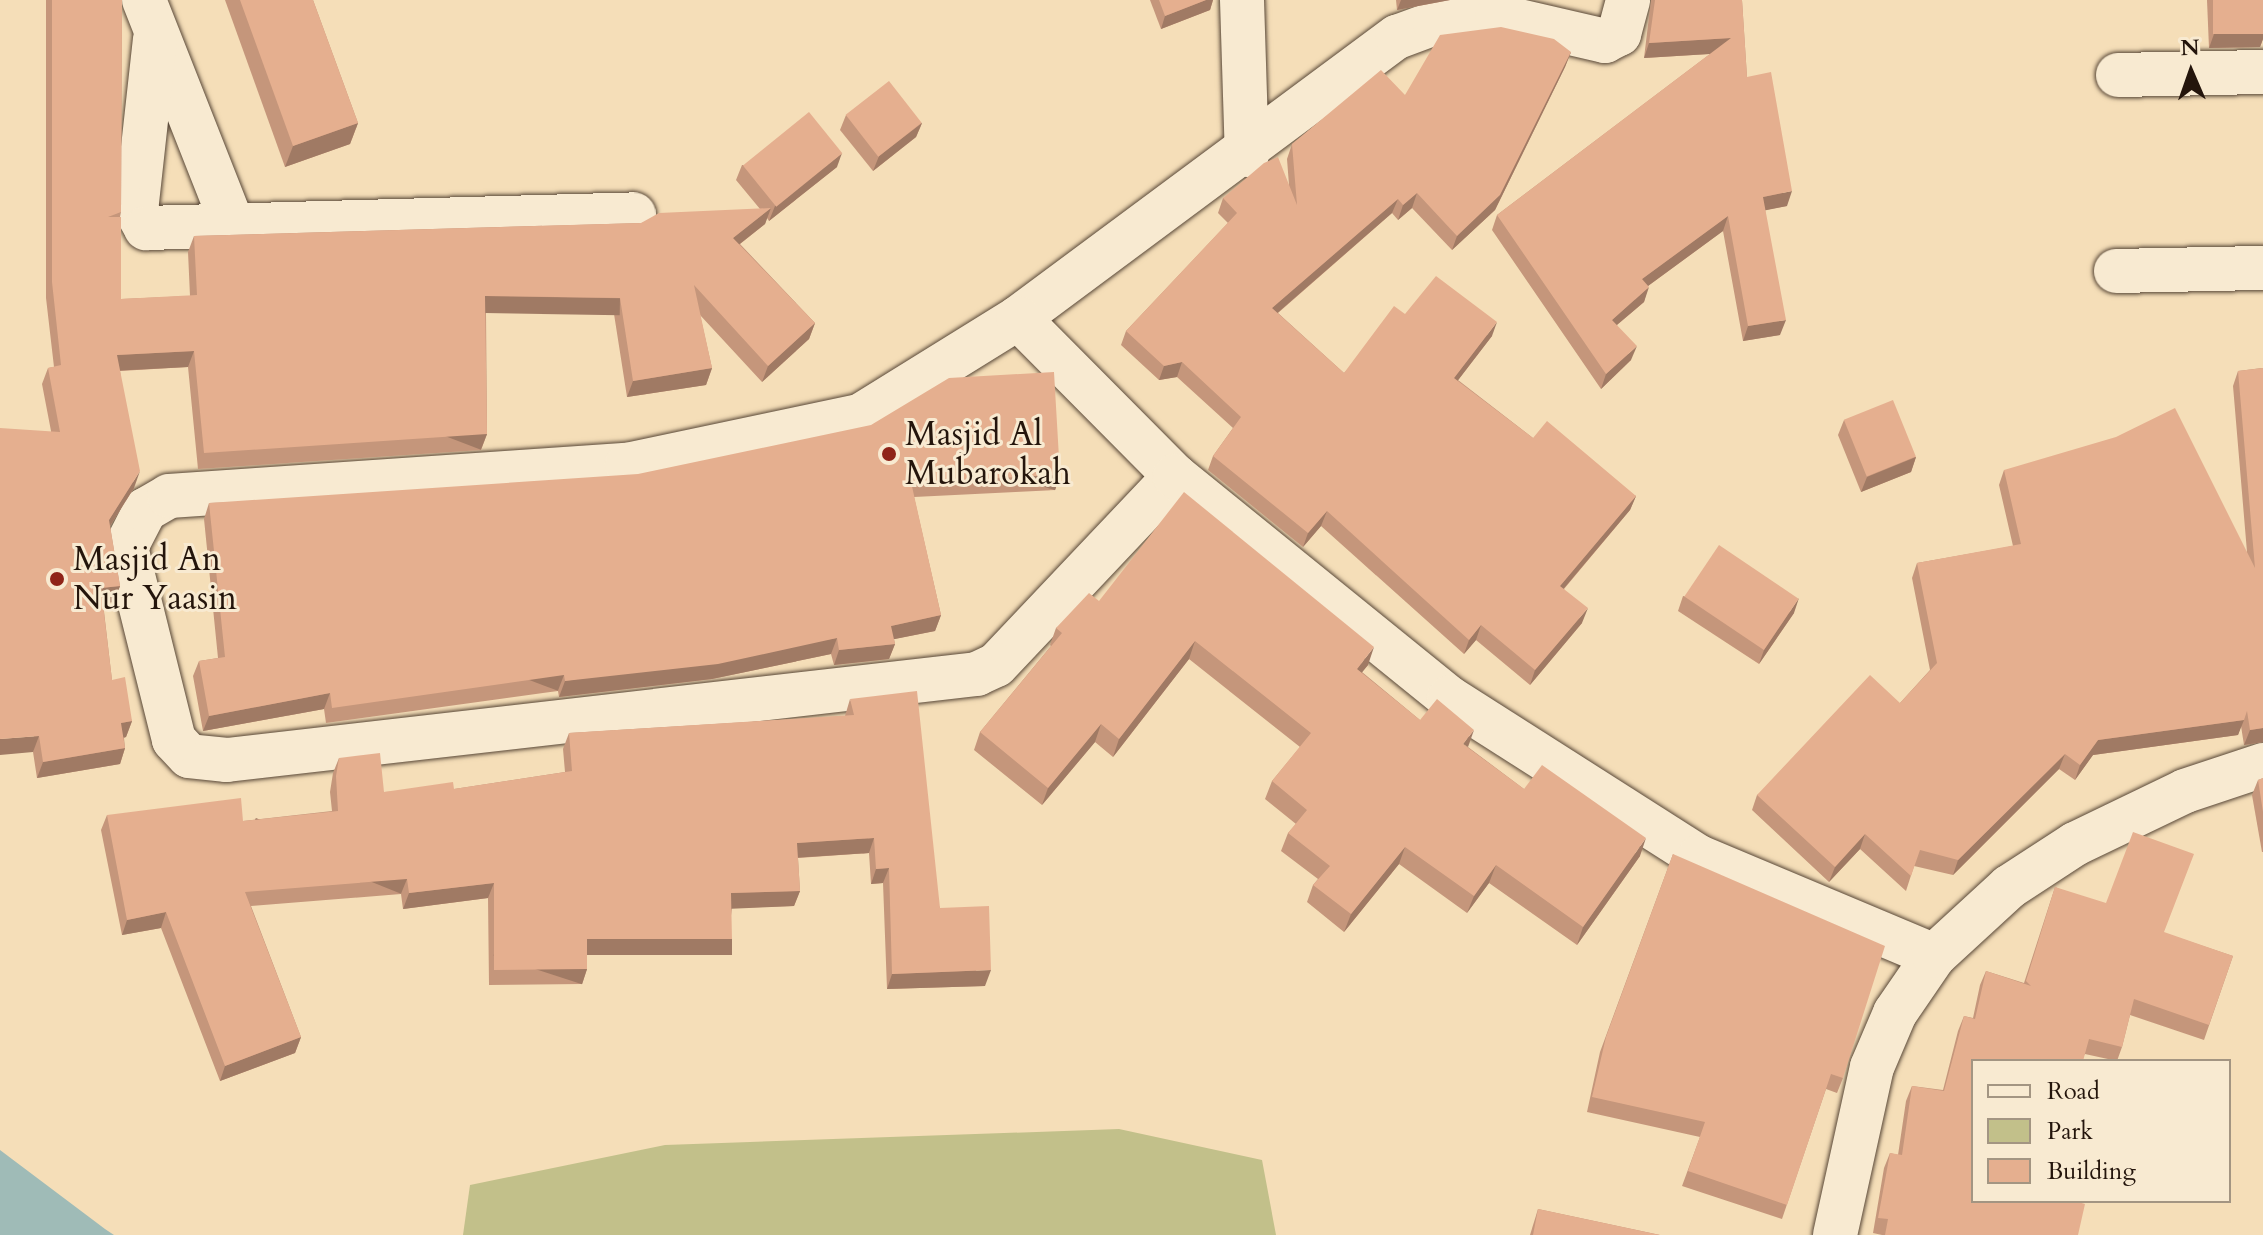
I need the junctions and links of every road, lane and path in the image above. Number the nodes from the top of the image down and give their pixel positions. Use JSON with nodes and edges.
{"nodes":[{"id":1,"x":1242,"y":0,"type":"edge"},
{"id":2,"x":1628,"y":0,"type":"edge"},
{"id":3,"x":149,"y":19,"type":"edge"},
{"id":4,"x":2263,"y":72,"type":"edge"},
{"id":5,"x":2118,"y":75,"type":"dead end"},
{"id":6,"x":1247,"y":155,"type":"junction"},
{"id":7,"x":634,"y":214,"type":"dead end"},
{"id":8,"x":231,"y":221,"type":"junction"},
{"id":9,"x":2263,"y":268,"type":"edge"},
{"id":10,"x":2116,"y":271,"type":"dead end"},
{"id":11,"x":1018,"y":318,"type":"junction"},
{"id":12,"x":1175,"y":476,"type":"junction"},
{"id":13,"x":2263,"y":765,"type":"edge"},
{"id":14,"x":1934,"y":956,"type":"junction"},
{"id":15,"x":1835,"y":1235,"type":"edge"}],
"edges":[{"from":1,"to":6,"type":"street"},
{"from":2,"to":6,"type":"street"},
{"from":3,"to":8,"type":"street"},
{"from":3,"to":8,"type":"street"},
{"from":4,"to":5,"type":"street"},
{"from":6,"to":11,"type":"street"},
{"from":7,"to":8,"type":"street"},
{"from":9,"to":10,"type":"street"},
{"from":11,"to":12,"type":"street"},
{"from":11,"to":12,"type":"street"},
{"from":12,"to":14,"type":"street"},
{"from":13,"to":14,"type":"street"},
{"from":14,"to":15,"type":"street"}]}
